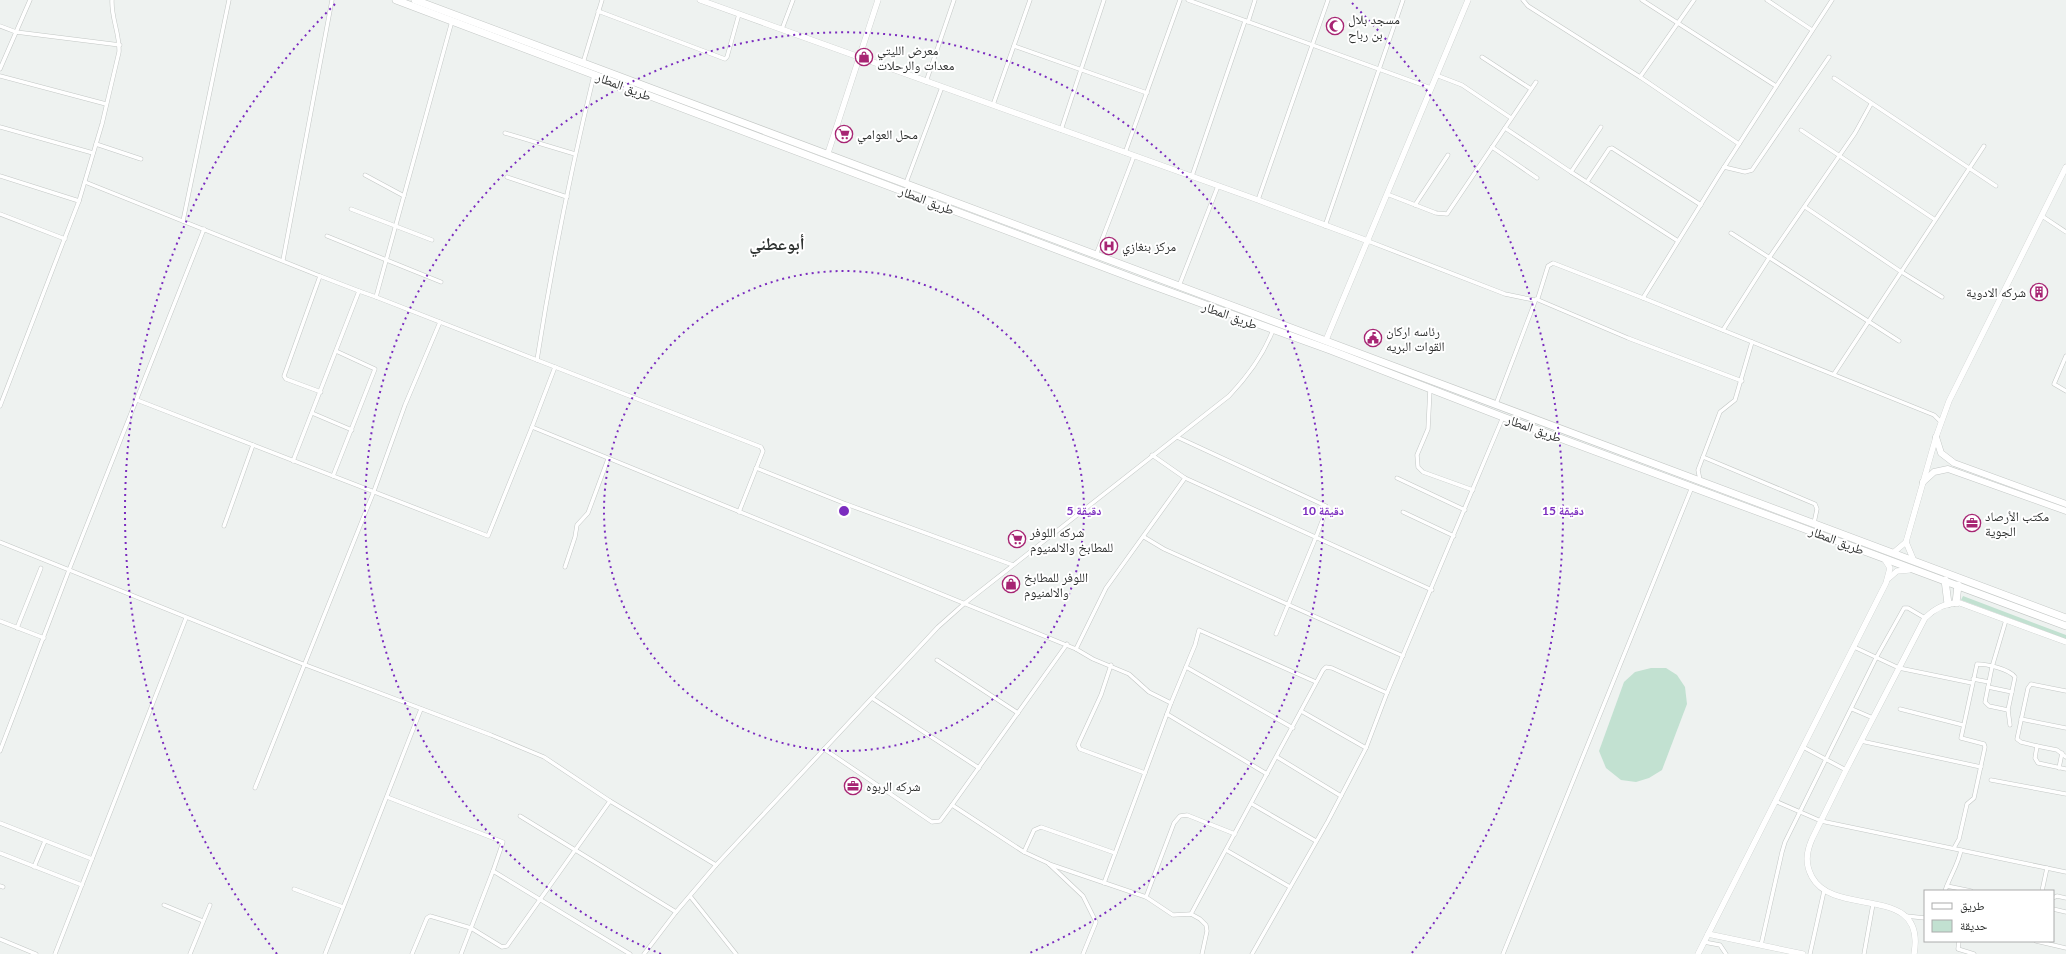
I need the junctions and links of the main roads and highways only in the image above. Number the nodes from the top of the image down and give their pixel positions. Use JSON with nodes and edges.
{"nodes":[{"id":1,"x":396,"y":0,"type":"edge"},
{"id":2,"x":415,"y":2,"type":"edge"},
{"id":3,"x":652,"y":88,"type":"junction"},
{"id":4,"x":650,"y":96,"type":"junction"},
{"id":5,"x":1936,"y":437,"type":"road end"},
{"id":6,"x":1923,"y":482,"type":"road end"},
{"id":7,"x":2066,"y":504,"type":"edge"},
{"id":8,"x":2066,"y":511,"type":"edge"},
{"id":9,"x":1945,"y":580,"type":"junction"},
{"id":10,"x":1958,"y":585,"type":"junction"},
{"id":11,"x":2066,"y":618,"type":"edge"},
{"id":12,"x":2066,"y":626,"type":"edge"}],
"edges":[{"from":1,"to":2,"type":"highway","name":"طريق المطار"},
{"from":2,"to":3,"type":"highway","name":"طريق المطار"},
{"from":2,"to":4,"type":"highway","name":"طريق المطار"},
{"from":3,"to":4,"type":"highway"},
{"from":3,"to":11,"type":"highway","name":"طريق المطار"},
{"from":4,"to":9,"type":"highway","name":"طريق المطار"},
{"from":5,"to":7,"type":"main road"},
{"from":6,"to":8,"type":"main road"},
{"from":9,"to":10,"type":"highway","name":"طريق المطار"},
{"from":9,"to":10,"type":"highway"},
{"from":10,"to":12,"type":"highway","name":"طريق المطار"}]}
